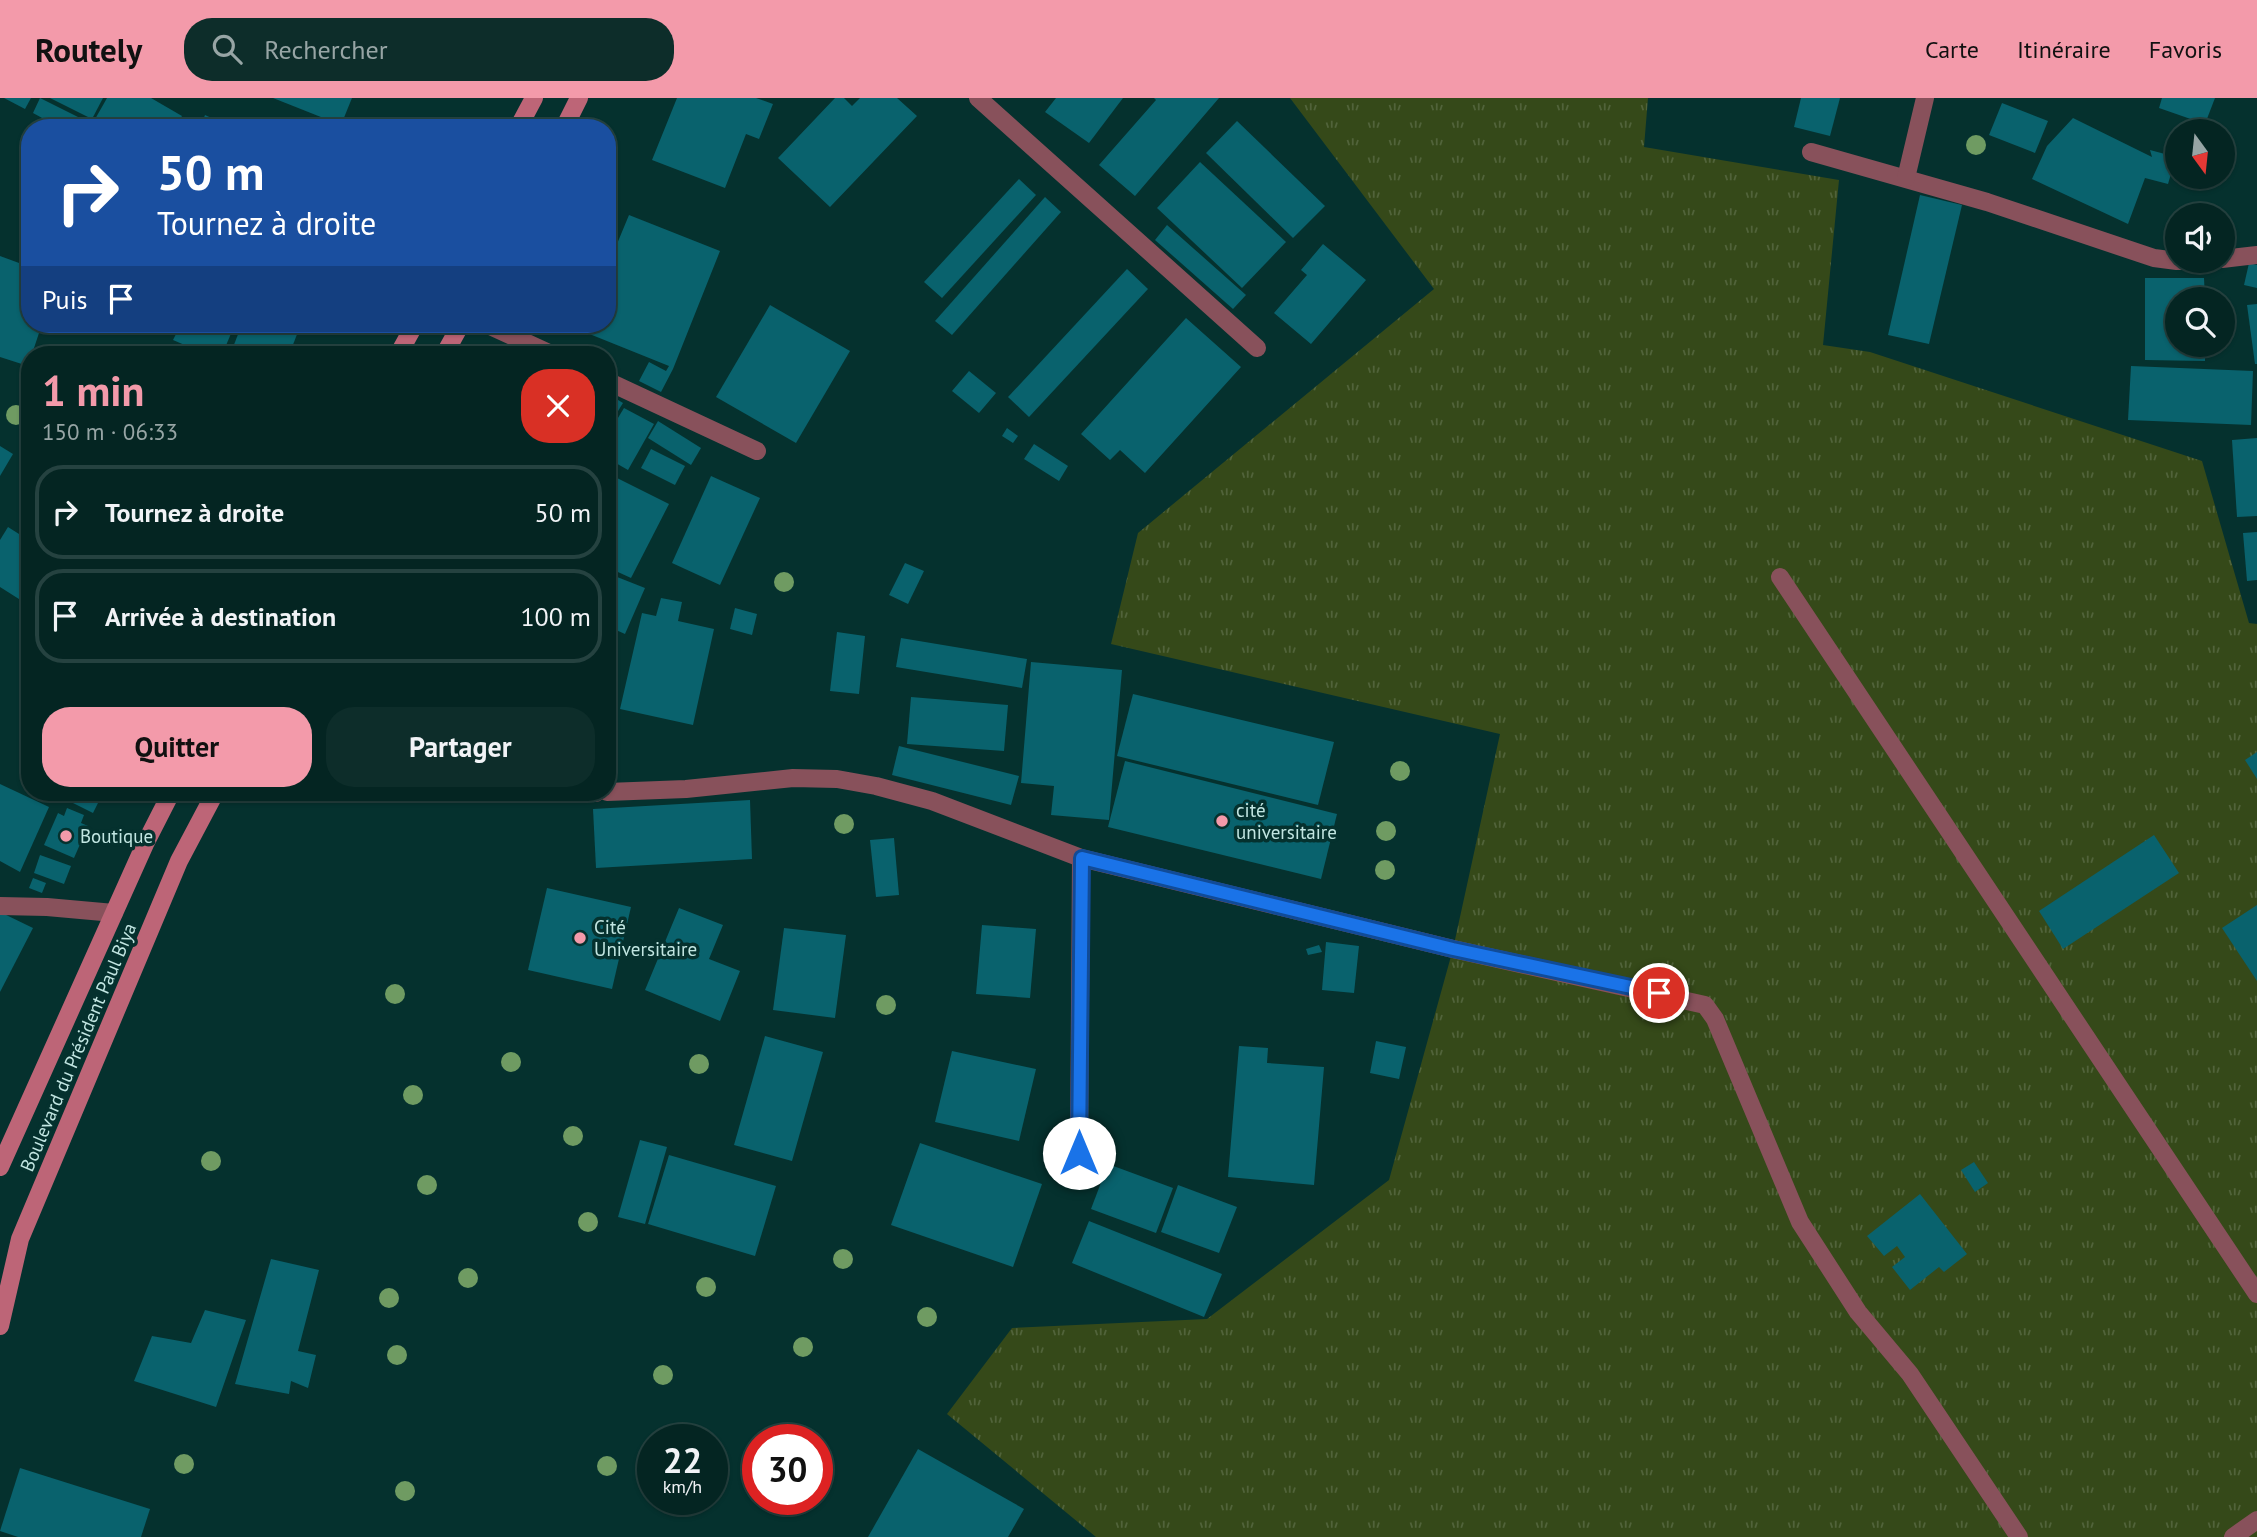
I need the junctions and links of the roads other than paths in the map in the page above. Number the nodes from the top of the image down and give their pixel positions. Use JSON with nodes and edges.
{"nodes":[{"id":1,"x":534,"y":98,"type":"edge"},
{"id":2,"x":579,"y":98,"type":"edge"},
{"id":3,"x":978,"y":98,"type":"edge"},
{"id":4,"x":1925,"y":98,"type":"edge"},
{"id":5,"x":524,"y":119,"type":"edge"},
{"id":6,"x":568,"y":119,"type":"edge"},
{"id":7,"x":1811,"y":152,"type":"dead end"},
{"id":8,"x":1906,"y":178,"type":"junction"},
{"id":9,"x":2257,"y":255,"type":"edge"},
{"id":10,"x":2235,"y":258,"type":"edge"},
{"id":11,"x":2165,"y":259,"type":"edge"},
{"id":12,"x":505,"y":333,"type":"edge"},
{"id":13,"x":533,"y":346,"type":"edge"},
{"id":14,"x":1257,"y":348,"type":"dead end"},
{"id":15,"x":616,"y":385,"type":"edge"},
{"id":16,"x":757,"y":451,"type":"dead end"},
{"id":17,"x":1780,"y":577,"type":"dead end"},
{"id":18,"x":616,"y":792,"type":"edge"},
{"id":19,"x":167,"y":801,"type":"edge"},
{"id":20,"x":211,"y":801,"type":"edge"},
{"id":21,"x":1082,"y":858,"type":"junction"},
{"id":22,"x":0,"y":906,"type":"edge"},
{"id":23,"x":114,"y":913,"type":"junction"},
{"id":24,"x":1079,"y":1153,"type":"dead end"},
{"id":25,"x":0,"y":1167,"type":"edge"},
{"id":26,"x":2257,"y":1294,"type":"edge"},
{"id":27,"x":0,"y":1326,"type":"edge"},
{"id":28,"x":2257,"y":1520,"type":"edge"},
{"id":29,"x":2018,"y":1537,"type":"edge"},
{"id":30,"x":2232,"y":1537,"type":"edge"}],
"edges":[{"from":1,"to":5,"type":"main road"},
{"from":2,"to":6,"type":"main road"},
{"from":3,"to":14,"type":"street"},
{"from":4,"to":8,"type":"street"},
{"from":7,"to":8,"type":"street"},
{"from":8,"to":11,"type":"street"},
{"from":9,"to":10,"type":"street"},
{"from":12,"to":13,"type":"street"},
{"from":15,"to":16,"type":"street"},
{"from":17,"to":26,"type":"street"},
{"from":18,"to":21,"type":"street"},
{"from":19,"to":23,"type":"main road","name":"Boulevard du Président Paul Biya"},
{"from":20,"to":27,"type":"main road","name":"Boulevard du Président Paul Biya"},
{"from":21,"to":24,"type":"street"},
{"from":21,"to":29,"type":"street"},
{"from":22,"to":23,"type":"street"},
{"from":23,"to":25,"type":"main road","name":"Boulevard du Président Paul Biya"},
{"from":28,"to":30,"type":"street"}]}
